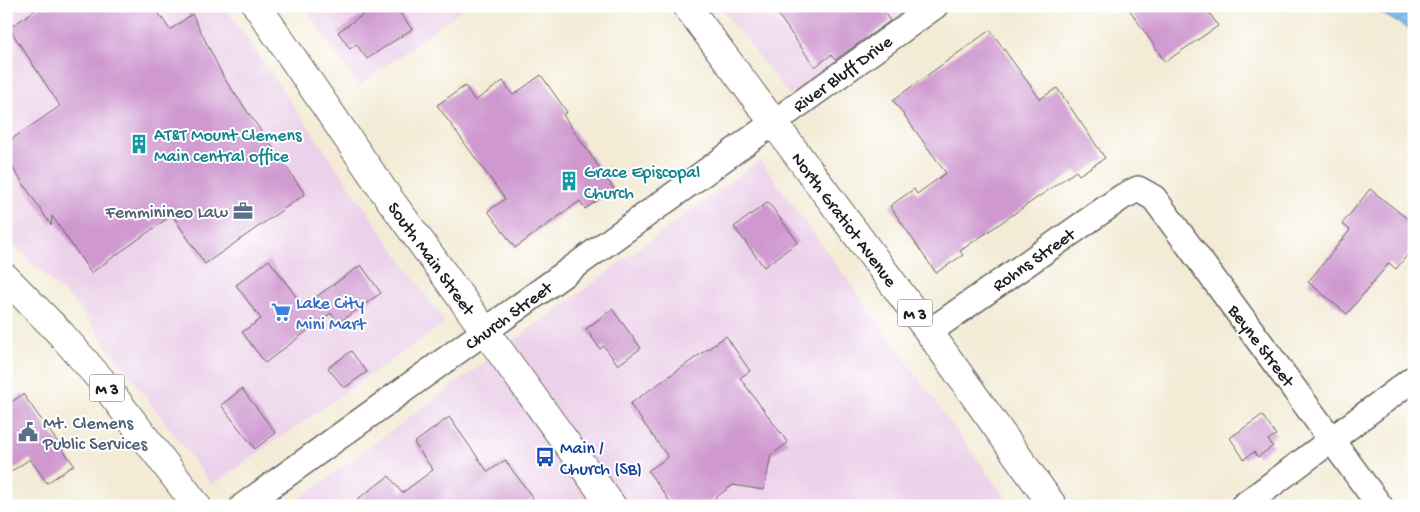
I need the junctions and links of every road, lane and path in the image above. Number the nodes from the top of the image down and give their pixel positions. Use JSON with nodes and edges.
{"nodes":[{"id":1,"x":257,"y":6,"type":"edge"},
{"id":2,"x":687,"y":6,"type":"edge"},
{"id":3,"x":935,"y":6,"type":"edge"},
{"id":4,"x":773,"y":123,"type":"junction"},
{"id":5,"x":1138,"y":189,"type":"joint"},
{"id":6,"x":6,"y":278,"type":"edge"},
{"id":7,"x":485,"y":331,"type":"junction"},
{"id":8,"x":928,"y":332,"type":"junction"},
{"id":9,"x":1414,"y":378,"type":"edge"},
{"id":10,"x":1332,"y":440,"type":"junction"},
{"id":11,"x":198,"y":506,"type":"edge"},
{"id":12,"x":243,"y":506,"type":"edge"},
{"id":13,"x":612,"y":506,"type":"edge"},
{"id":14,"x":1053,"y":506,"type":"edge"},
{"id":15,"x":1243,"y":506,"type":"edge"},
{"id":16,"x":1380,"y":506,"type":"edge"}],
"edges":[{"from":1,"to":7,"type":"main road","name":"South Main Street"},
{"from":2,"to":4,"type":"main road","name":"North Gratiot Avenue","number":"M 3"},
{"from":3,"to":4,"type":"street","name":"River Bluff Drive"},
{"from":4,"to":7,"type":"street","name":"Church Street"},
{"from":4,"to":8,"type":"main road","name":"North Gratiot Avenue","number":"M 3"},
{"from":5,"to":8,"type":"street","name":"Rohns Street"},
{"from":5,"to":10,"type":"street","name":"Beyne Street"},
{"from":6,"to":11,"type":"main road","number":"M 3"},
{"from":7,"to":12,"type":"street","name":"Church Street"},
{"from":7,"to":13,"type":"main road","name":"South Main Street"},
{"from":8,"to":14,"type":"main road","name":"North Gratiot Avenue","number":"M 3"},
{"from":9,"to":10,"type":"street"},
{"from":10,"to":15,"type":"street"},
{"from":10,"to":16,"type":"street","name":"Beyne Street"}]}
